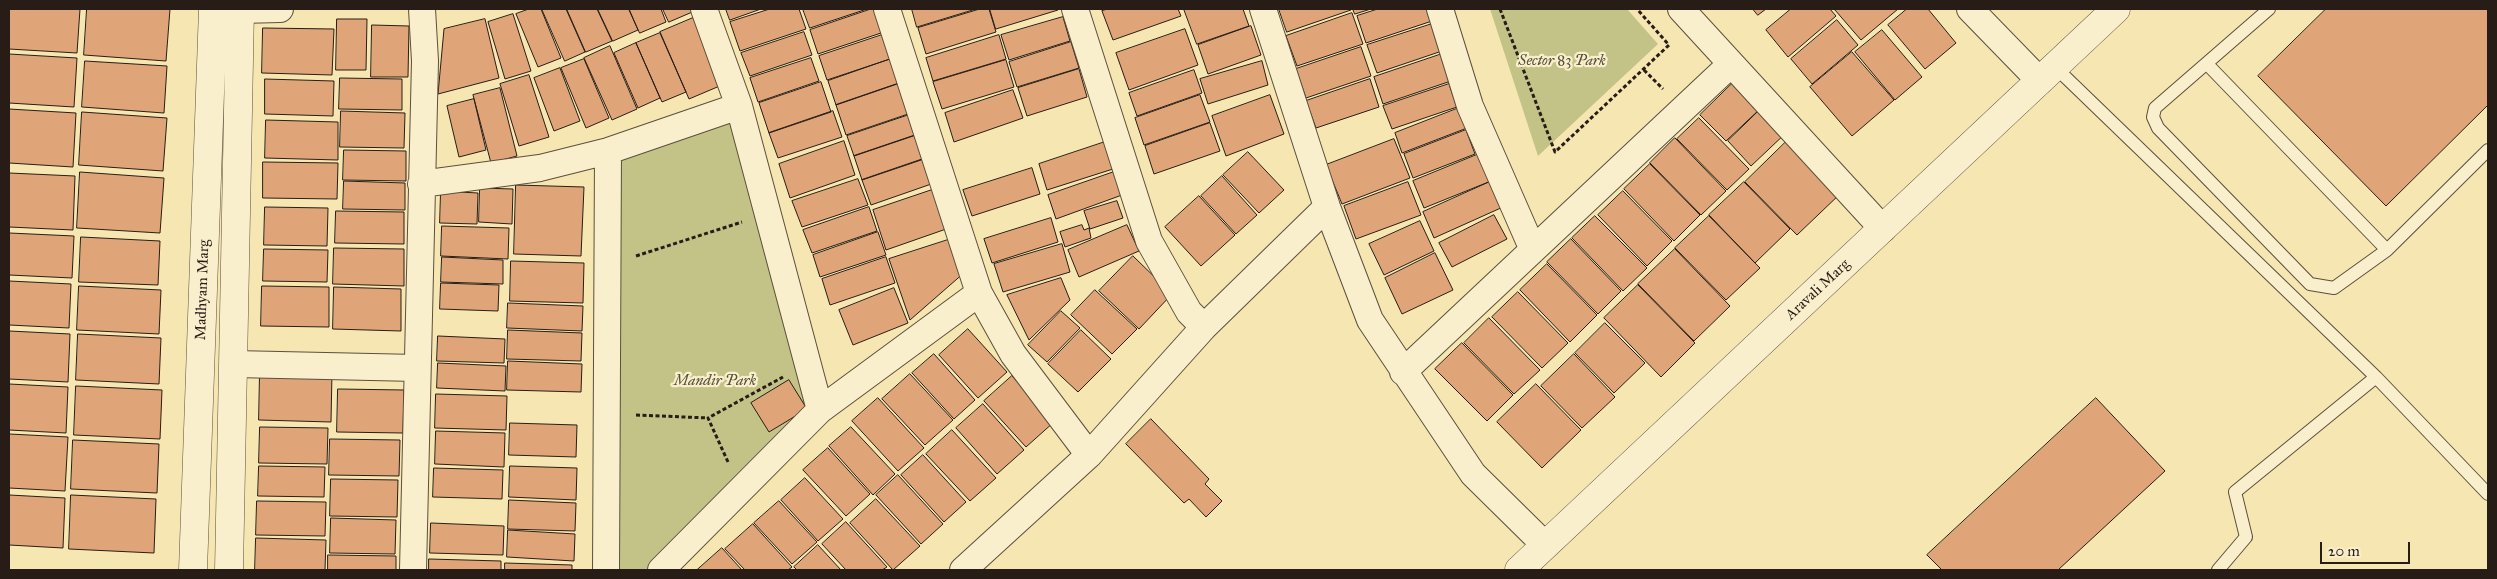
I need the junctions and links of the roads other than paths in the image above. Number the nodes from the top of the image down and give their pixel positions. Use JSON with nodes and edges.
{"nodes":[{"id":1,"x":213,"y":9,"type":"edge"},
{"id":2,"x":240,"y":9,"type":"edge"},
{"id":3,"x":280,"y":9,"type":"edge"},
{"id":4,"x":417,"y":9,"type":"edge"},
{"id":5,"x":422,"y":9,"type":"edge"},
{"id":6,"x":704,"y":9,"type":"edge"},
{"id":7,"x":886,"y":9,"type":"edge"},
{"id":8,"x":1075,"y":9,"type":"edge"},
{"id":9,"x":1263,"y":9,"type":"edge"},
{"id":10,"x":1440,"y":9,"type":"edge"},
{"id":11,"x":1680,"y":9,"type":"edge"},
{"id":12,"x":1970,"y":9,"type":"edge"},
{"id":13,"x":2116,"y":9,"type":"edge"},
{"id":14,"x":2269,"y":9,"type":"edge"},
{"id":15,"x":1731,"y":64,"type":"junction"},
{"id":16,"x":2207,"y":64,"type":"junction"},
{"id":17,"x":2048,"y":74,"type":"junction"},
{"id":18,"x":739,"y":106,"type":"junction"},
{"id":19,"x":2488,"y":150,"type":"edge"},
{"id":20,"x":608,"y":151,"type":"junction"},
{"id":21,"x":421,"y":184,"type":"junction"},
{"id":22,"x":1327,"y":207,"type":"junction"},
{"id":23,"x":1883,"y":229,"type":"junction"},
{"id":24,"x":1533,"y":250,"type":"junction"},
{"id":25,"x":2387,"y":250,"type":"junction"},
{"id":26,"x":979,"y":293,"type":"junction"},
{"id":27,"x":1204,"y":327,"type":"junction"},
{"id":28,"x":234,"y":364,"type":"junction"},
{"id":29,"x":417,"y":368,"type":"junction"},
{"id":30,"x":1403,"y":372,"type":"junction"},
{"id":31,"x":2376,"y":377,"type":"junction"},
{"id":32,"x":820,"y":410,"type":"junction"},
{"id":33,"x":1089,"y":455,"type":"junction"},
{"id":34,"x":2488,"y":494,"type":"edge"},
{"id":35,"x":1545,"y":545,"type":"junction"},
{"id":36,"x":193,"y":570,"type":"edge"},
{"id":37,"x":229,"y":570,"type":"edge"},
{"id":38,"x":413,"y":570,"type":"edge"},
{"id":39,"x":606,"y":570,"type":"edge"},
{"id":40,"x":661,"y":570,"type":"edge"},
{"id":41,"x":963,"y":570,"type":"edge"},
{"id":42,"x":1519,"y":570,"type":"edge"},
{"id":43,"x":2218,"y":570,"type":"edge"}],
"edges":[{"from":1,"to":36,"type":"street","name":"Madhyam Marg"},
{"from":2,"to":3,"type":"street"},
{"from":2,"to":28,"type":"street","name":"Madhyam Marg"},
{"from":4,"to":5,"type":"street"},
{"from":5,"to":21,"type":"street"},
{"from":6,"to":18,"type":"street"},
{"from":7,"to":26,"type":"street"},
{"from":8,"to":27,"type":"street"},
{"from":9,"to":22,"type":"street"},
{"from":10,"to":24,"type":"street"},
{"from":11,"to":15,"type":"street"},
{"from":12,"to":17,"type":"street"},
{"from":13,"to":17,"type":"street","name":"Aravali Marg"},
{"from":14,"to":16,"type":"lane"},
{"from":15,"to":23,"type":"street"},
{"from":15,"to":24,"type":"street"},
{"from":16,"to":25,"type":"lane"},
{"from":16,"to":25,"type":"lane"},
{"from":17,"to":23,"type":"street","name":"Aravali Marg"},
{"from":17,"to":31,"type":"lane"},
{"from":18,"to":20,"type":"street"},
{"from":18,"to":32,"type":"street"},
{"from":19,"to":25,"type":"lane"},
{"from":20,"to":21,"type":"street"},
{"from":20,"to":39,"type":"street"},
{"from":21,"to":29,"type":"street"},
{"from":22,"to":27,"type":"street"},
{"from":22,"to":30,"type":"street"},
{"from":23,"to":35,"type":"street","name":"Aravali Marg"},
{"from":24,"to":30,"type":"street"},
{"from":26,"to":32,"type":"street"},
{"from":26,"to":33,"type":"street"},
{"from":27,"to":33,"type":"street"},
{"from":28,"to":29,"type":"street"},
{"from":28,"to":37,"type":"street","name":"Madhyam Marg"},
{"from":29,"to":38,"type":"street"},
{"from":30,"to":35,"type":"street"},
{"from":31,"to":34,"type":"lane"},
{"from":31,"to":43,"type":"lane"},
{"from":32,"to":40,"type":"street"},
{"from":33,"to":41,"type":"street"},
{"from":35,"to":42,"type":"street","name":"Aravali Marg"}]}
